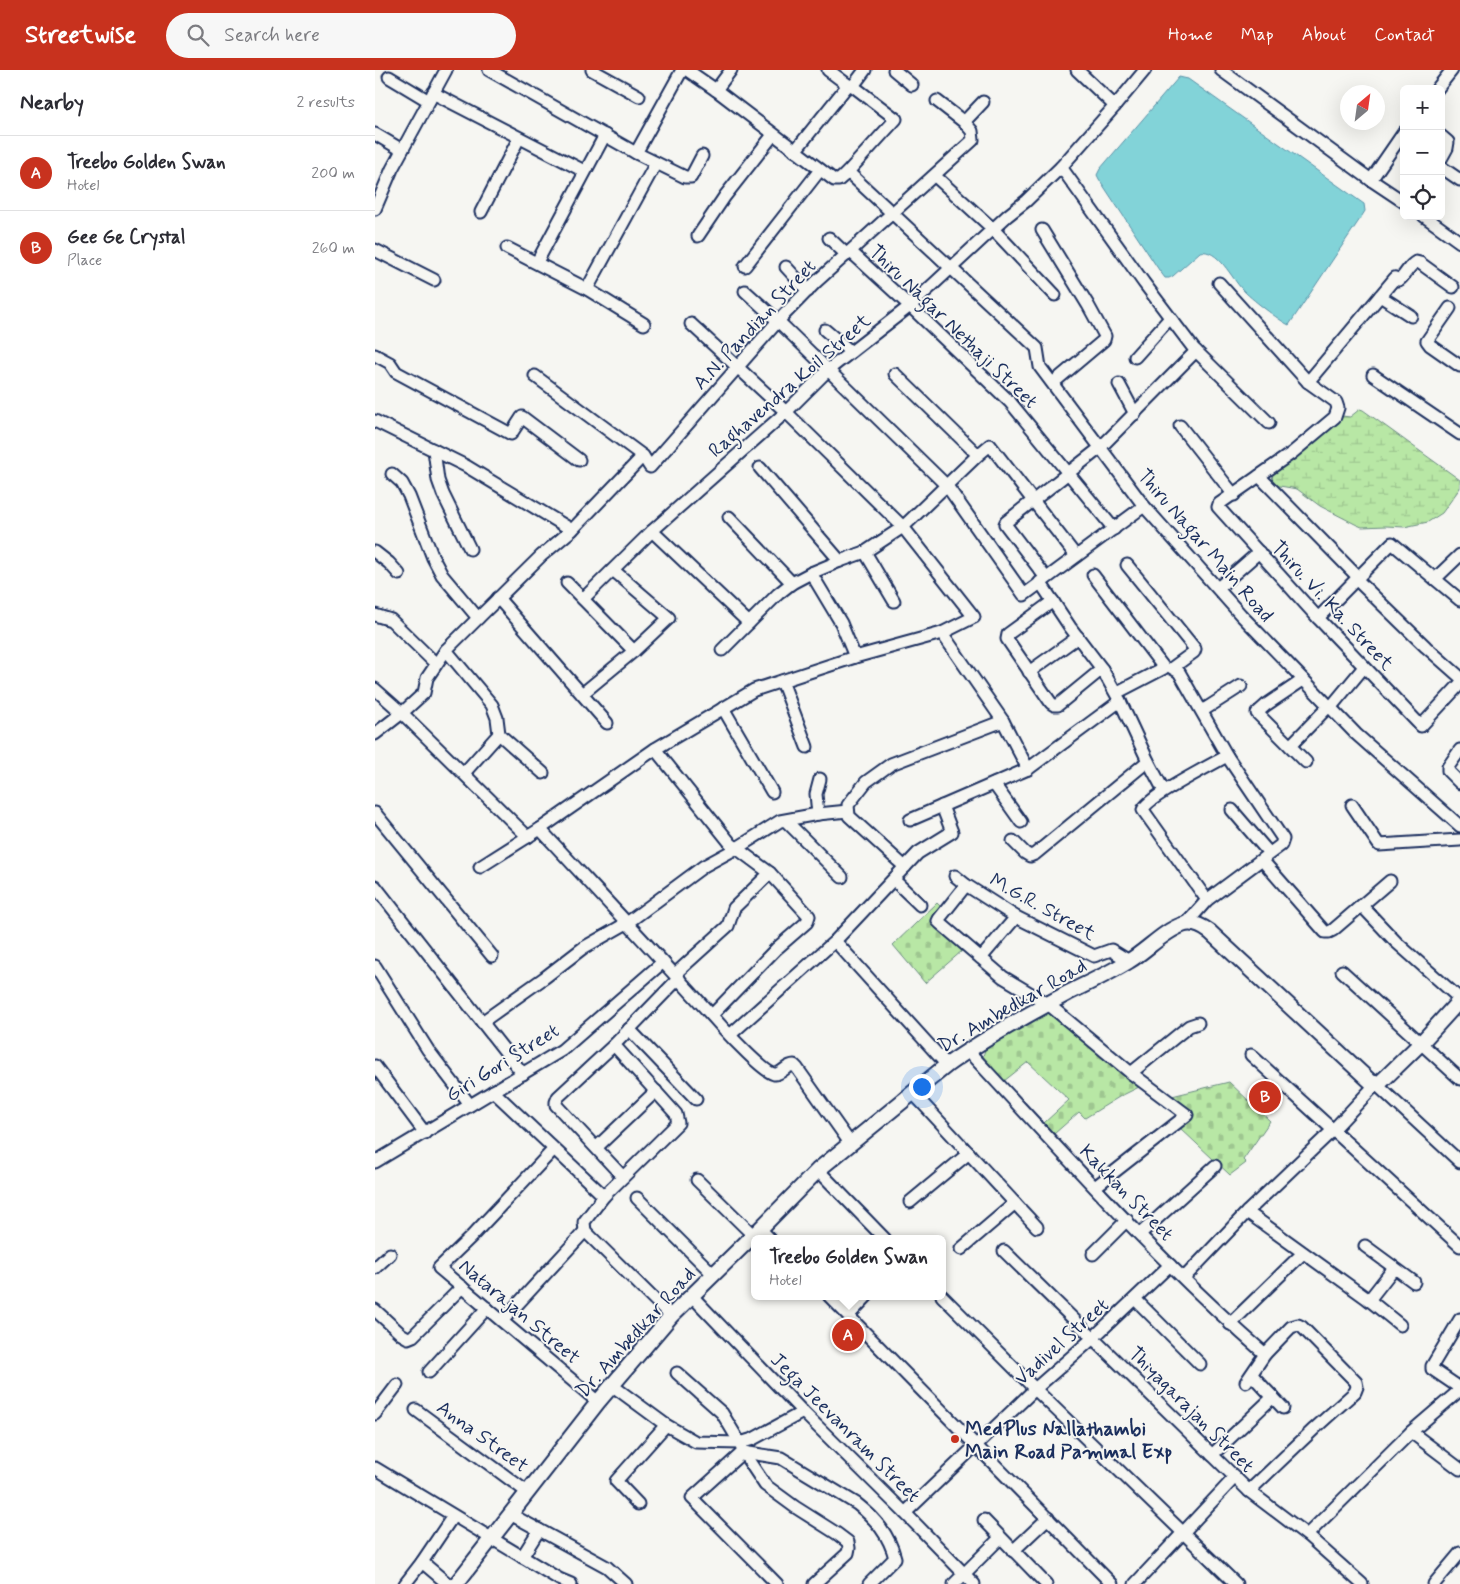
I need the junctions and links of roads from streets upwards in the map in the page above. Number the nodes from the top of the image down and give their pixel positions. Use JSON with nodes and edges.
{"nodes":[{"id":1,"x":446,"y":70,"type":"edge"},
{"id":2,"x":489,"y":70,"type":"edge"},
{"id":3,"x":591,"y":70,"type":"edge"},
{"id":4,"x":682,"y":70,"type":"edge"},
{"id":5,"x":687,"y":70,"type":"edge"},
{"id":6,"x":731,"y":70,"type":"edge"},
{"id":7,"x":828,"y":70,"type":"edge"},
{"id":8,"x":865,"y":70,"type":"edge"},
{"id":9,"x":894,"y":70,"type":"edge"},
{"id":10,"x":1077,"y":70,"type":"edge"},
{"id":11,"x":1145,"y":70,"type":"edge"},
{"id":12,"x":1221,"y":70,"type":"edge"},
{"id":13,"x":1453,"y":70,"type":"edge"},
{"id":14,"x":1460,"y":73,"type":"edge"},
{"id":15,"x":389,"y":77,"type":"dead end"},
{"id":16,"x":850,"y":85,"type":"junction"},
{"id":17,"x":912,"y":85,"type":"dead end"},
{"id":18,"x":1440,"y":85,"type":"edge"},
{"id":19,"x":716,"y":90,"type":"junction"},
{"id":20,"x":639,"y":96,"type":"dead end"},
{"id":21,"x":431,"y":97,"type":"junction"},
{"id":22,"x":937,"y":101,"type":"dead end"},
{"id":23,"x":983,"y":102,"type":"dead end"},
{"id":24,"x":1115,"y":106,"type":"junction"},
{"id":25,"x":963,"y":122,"type":"junction"},
{"id":26,"x":375,"y":134,"type":"edge"},
{"id":27,"x":605,"y":135,"type":"junction"},
{"id":28,"x":773,"y":135,"type":"junction"},
{"id":29,"x":519,"y":138,"type":"junction"},
{"id":30,"x":1400,"y":138,"type":"edge"},
{"id":31,"x":1445,"y":140,"type":"edge"},
{"id":32,"x":402,"y":150,"type":"junction"},
{"id":33,"x":795,"y":151,"type":"junction"},
{"id":34,"x":635,"y":152,"type":"junction"},
{"id":35,"x":1445,"y":152,"type":"edge"},
{"id":36,"x":702,"y":156,"type":"dead end"},
{"id":37,"x":656,"y":163,"type":"junction"},
{"id":38,"x":1061,"y":167,"type":"junction"},
{"id":39,"x":820,"y":170,"type":"junction"},
{"id":40,"x":1445,"y":170,"type":"edge"},
{"id":41,"x":585,"y":172,"type":"junction"},
{"id":42,"x":845,"y":175,"type":"junction"},
{"id":43,"x":935,"y":176,"type":"junction"},
{"id":44,"x":1457,"y":178,"type":"edge"},
{"id":45,"x":1371,"y":180,"type":"junction"},
{"id":46,"x":1400,"y":199,"type":"edge"},
{"id":47,"x":376,"y":205,"type":"edge"},
{"id":48,"x":481,"y":212,"type":"dead end"},
{"id":49,"x":892,"y":213,"type":"junction"},
{"id":50,"x":1430,"y":220,"type":"edge"},
{"id":51,"x":993,"y":229,"type":"junction"},
{"id":52,"x":1042,"y":230,"type":"dead end"},
{"id":53,"x":698,"y":236,"type":"dead end"},
{"id":54,"x":829,"y":238,"type":"dead end"},
{"id":55,"x":1460,"y":242,"type":"edge"},
{"id":56,"x":507,"y":248,"type":"dead end"},
{"id":57,"x":375,"y":250,"type":"edge"},
{"id":58,"x":849,"y":254,"type":"junction"},
{"id":59,"x":537,"y":262,"type":"junction"},
{"id":60,"x":745,"y":266,"type":"dead end"},
{"id":61,"x":786,"y":267,"type":"dead end"},
{"id":62,"x":951,"y":269,"type":"junction"},
{"id":63,"x":434,"y":280,"type":"dead end"},
{"id":64,"x":1219,"y":283,"type":"dead end"},
{"id":65,"x":1453,"y":287,"type":"dead end"},
{"id":66,"x":587,"y":289,"type":"junction"},
{"id":67,"x":808,"y":291,"type":"junction"},
{"id":68,"x":745,"y":292,"type":"dead end"},
{"id":69,"x":1055,"y":294,"type":"dead end"},
{"id":70,"x":1380,"y":296,"type":"junction"},
{"id":71,"x":910,"y":306,"type":"junction"},
{"id":72,"x":1450,"y":308,"type":"dead end"},
{"id":73,"x":1411,"y":316,"type":"dead end"},
{"id":74,"x":1171,"y":318,"type":"junction"},
{"id":75,"x":779,"y":321,"type":"junction"},
{"id":76,"x":644,"y":324,"type":"dead end"},
{"id":77,"x":691,"y":324,"type":"dead end"},
{"id":78,"x":825,"y":330,"type":"dead end"},
{"id":79,"x":1196,"y":351,"type":"junction"},
{"id":80,"x":851,"y":352,"type":"junction"},
{"id":81,"x":375,"y":355,"type":"edge"},
{"id":82,"x":1135,"y":357,"type":"dead end"},
{"id":83,"x":1460,"y":366,"type":"edge"},
{"id":84,"x":738,"y":367,"type":"junction"},
{"id":85,"x":828,"y":370,"type":"junction"},
{"id":86,"x":895,"y":374,"type":"dead end"},
{"id":87,"x":1373,"y":374,"type":"dead end"},
{"id":88,"x":535,"y":376,"type":"dead end"},
{"id":89,"x":1308,"y":382,"type":"junction"},
{"id":90,"x":1053,"y":384,"type":"junction"},
{"id":91,"x":1119,"y":384,"type":"dead end"},
{"id":92,"x":786,"y":412,"type":"junction"},
{"id":93,"x":1135,"y":414,"type":"junction"},
{"id":94,"x":375,"y":421,"type":"edge"},
{"id":95,"x":1269,"y":423,"type":"dead end"},
{"id":96,"x":1180,"y":426,"type":"dead end"},
{"id":97,"x":1460,"y":434,"type":"edge"},
{"id":98,"x":1100,"y":448,"type":"junction"},
{"id":99,"x":434,"y":450,"type":"junction"},
{"id":100,"x":978,"y":455,"type":"junction"},
{"id":101,"x":643,"y":456,"type":"junction"},
{"id":102,"x":579,"y":460,"type":"dead end"},
{"id":103,"x":760,"y":468,"type":"dead end"},
{"id":104,"x":1069,"y":473,"type":"junction"},
{"id":105,"x":392,"y":474,"type":"dead end"},
{"id":106,"x":1259,"y":476,"type":"junction"},
{"id":107,"x":947,"y":486,"type":"junction"},
{"id":108,"x":1234,"y":494,"type":"junction"},
{"id":109,"x":1033,"y":502,"type":"junction"},
{"id":110,"x":1144,"y":506,"type":"junction"},
{"id":111,"x":729,"y":517,"type":"dead end"},
{"id":112,"x":903,"y":527,"type":"junction"},
{"id":113,"x":1114,"y":529,"type":"junction"},
{"id":114,"x":572,"y":530,"type":"junction"},
{"id":115,"x":652,"y":531,"type":"junction"},
{"id":116,"x":470,"y":550,"type":"dead end"},
{"id":117,"x":375,"y":552,"type":"edge"},
{"id":118,"x":865,"y":552,"type":"junction"},
{"id":119,"x":1259,"y":552,"type":"junction"},
{"id":120,"x":1460,"y":555,"type":"edge"},
{"id":121,"x":1076,"y":556,"type":"junction"},
{"id":122,"x":840,"y":561,"type":"junction"},
{"id":123,"x":1127,"y":565,"type":"dead end"},
{"id":124,"x":613,"y":570,"type":"junction"},
{"id":125,"x":811,"y":572,"type":"junction"},
{"id":126,"x":399,"y":574,"type":"dead end"},
{"id":127,"x":1093,"y":575,"type":"dead end"},
{"id":128,"x":1357,"y":578,"type":"junction"},
{"id":129,"x":1435,"y":579,"type":"junction"},
{"id":130,"x":1043,"y":580,"type":"junction"},
{"id":131,"x":567,"y":584,"type":"dead end"},
{"id":132,"x":792,"y":584,"type":"junction"},
{"id":133,"x":1218,"y":588,"type":"junction"},
{"id":134,"x":498,"y":598,"type":"junction"},
{"id":135,"x":583,"y":599,"type":"junction"},
{"id":136,"x":1460,"y":600,"type":"edge"},
{"id":137,"x":894,"y":601,"type":"dead end"},
{"id":138,"x":1053,"y":601,"type":"junction"},
{"id":139,"x":375,"y":615,"type":"edge"},
{"id":140,"x":479,"y":618,"type":"junction"},
{"id":141,"x":1318,"y":618,"type":"junction"},
{"id":142,"x":749,"y":623,"type":"junction"},
{"id":143,"x":942,"y":634,"type":"junction"},
{"id":144,"x":1078,"y":637,"type":"junction"},
{"id":145,"x":446,"y":650,"type":"junction"},
{"id":146,"x":722,"y":650,"type":"dead end"},
{"id":147,"x":634,"y":651,"type":"junction"},
{"id":148,"x":855,"y":657,"type":"junction"},
{"id":149,"x":436,"y":664,"type":"junction"},
{"id":150,"x":1363,"y":667,"type":"junction"},
{"id":151,"x":1103,"y":669,"type":"junction"},
{"id":152,"x":1029,"y":672,"type":"junction"},
{"id":153,"x":1460,"y":677,"type":"edge"},
{"id":154,"x":1303,"y":680,"type":"junction"},
{"id":155,"x":782,"y":681,"type":"junction"},
{"id":156,"x":1460,"y":684,"type":"edge"},
{"id":157,"x":1241,"y":686,"type":"dead end"},
{"id":158,"x":375,"y":689,"type":"edge"},
{"id":159,"x":582,"y":694,"type":"junction"},
{"id":160,"x":1118,"y":697,"type":"junction"},
{"id":161,"x":1329,"y":707,"type":"junction"},
{"id":162,"x":723,"y":708,"type":"junction"},
{"id":163,"x":1202,"y":711,"type":"junction"},
{"id":164,"x":402,"y":713,"type":"junction"},
{"id":165,"x":1003,"y":720,"type":"junction"},
{"id":166,"x":607,"y":724,"type":"dead end"},
{"id":167,"x":375,"y":734,"type":"edge"},
{"id":168,"x":499,"y":734,"type":"junction"},
{"id":169,"x":1290,"y":746,"type":"junction"},
{"id":170,"x":807,"y":747,"type":"dead end"},
{"id":171,"x":655,"y":749,"type":"junction"},
{"id":172,"x":1460,"y":750,"type":"edge"},
{"id":173,"x":1227,"y":756,"type":"junction"},
{"id":174,"x":1148,"y":761,"type":"junction"},
{"id":175,"x":1306,"y":762,"type":"dead end"},
{"id":176,"x":1029,"y":769,"type":"junction"},
{"id":177,"x":464,"y":773,"type":"junction"},
{"id":178,"x":543,"y":773,"type":"dead end"},
{"id":179,"x":820,"y":779,"type":"dead end"},
{"id":180,"x":1460,"y":783,"type":"edge"},
{"id":181,"x":994,"y":784,"type":"junction"},
{"id":182,"x":772,"y":792,"type":"dead end"},
{"id":183,"x":1164,"y":792,"type":"junction"},
{"id":184,"x":1352,"y":805,"type":"dead end"},
{"id":185,"x":942,"y":806,"type":"junction"},
{"id":186,"x":1232,"y":810,"type":"dead end"},
{"id":187,"x":849,"y":812,"type":"junction"},
{"id":188,"x":375,"y":813,"type":"edge"},
{"id":189,"x":818,"y":814,"type":"junction"},
{"id":190,"x":786,"y":820,"type":"junction"},
{"id":191,"x":910,"y":820,"type":"dead end"},
{"id":192,"x":1021,"y":822,"type":"dead end"},
{"id":193,"x":1460,"y":826,"type":"edge"},
{"id":194,"x":540,"y":830,"type":"junction"},
{"id":195,"x":528,"y":837,"type":"junction"},
{"id":196,"x":1460,"y":840,"type":"edge"},
{"id":197,"x":1013,"y":841,"type":"dead end"},
{"id":198,"x":737,"y":848,"type":"junction"},
{"id":199,"x":1266,"y":856,"type":"junction"},
{"id":200,"x":480,"y":867,"type":"dead end"},
{"id":201,"x":905,"y":867,"type":"junction"},
{"id":202,"x":770,"y":873,"type":"junction"},
{"id":203,"x":955,"y":876,"type":"dead end"},
{"id":204,"x":842,"y":877,"type":"dead end"},
{"id":205,"x":894,"y":880,"type":"junction"},
{"id":206,"x":1389,"y":881,"type":"dead end"},
{"id":207,"x":966,"y":885,"type":"junction"},
{"id":208,"x":375,"y":886,"type":"edge"},
{"id":209,"x":1207,"y":900,"type":"junction"},
{"id":210,"x":920,"y":905,"type":"dead end"},
{"id":211,"x":1362,"y":906,"type":"junction"},
{"id":212,"x":1016,"y":917,"type":"junction"},
{"id":213,"x":627,"y":923,"type":"junction"},
{"id":214,"x":1186,"y":924,"type":"junction"},
{"id":215,"x":835,"y":941,"type":"junction"},
{"id":216,"x":492,"y":956,"type":"dead end"},
{"id":217,"x":981,"y":958,"type":"junction"},
{"id":218,"x":1129,"y":961,"type":"junction"},
{"id":219,"x":663,"y":962,"type":"junction"},
{"id":220,"x":375,"y":966,"type":"edge"},
{"id":221,"x":1342,"y":971,"type":"dead end"},
{"id":222,"x":677,"y":976,"type":"junction"},
{"id":223,"x":1460,"y":1000,"type":"edge"},
{"id":224,"x":1048,"y":1004,"type":"junction"},
{"id":225,"x":712,"y":1015,"type":"junction"},
{"id":226,"x":482,"y":1022,"type":"junction"},
{"id":227,"x":1198,"y":1024,"type":"dead end"},
{"id":228,"x":629,"y":1029,"type":"junction"},
{"id":229,"x":730,"y":1035,"type":"junction"},
{"id":230,"x":1421,"y":1043,"type":"junction"},
{"id":231,"x":614,"y":1045,"type":"junction"},
{"id":232,"x":968,"y":1051,"type":"junction"},
{"id":233,"x":1251,"y":1056,"type":"dead end"},
{"id":234,"x":947,"y":1065,"type":"junction"},
{"id":235,"x":375,"y":1066,"type":"edge"},
{"id":236,"x":1131,"y":1073,"type":"junction"},
{"id":237,"x":523,"y":1074,"type":"junction"},
{"id":238,"x":1460,"y":1079,"type":"edge"},
{"id":239,"x":1375,"y":1084,"type":"junction"},
{"id":240,"x":493,"y":1091,"type":"junction"},
{"id":241,"x":656,"y":1091,"type":"junction"},
{"id":242,"x":913,"y":1093,"type":"junction"},
{"id":243,"x":695,"y":1099,"type":"dead end"},
{"id":244,"x":470,"y":1105,"type":"junction"},
{"id":245,"x":1333,"y":1130,"type":"junction"},
{"id":246,"x":425,"y":1133,"type":"junction"},
{"id":247,"x":850,"y":1143,"type":"junction"},
{"id":248,"x":597,"y":1147,"type":"junction"},
{"id":249,"x":555,"y":1149,"type":"junction"},
{"id":250,"x":969,"y":1153,"type":"junction"},
{"id":251,"x":375,"y":1162,"type":"edge"},
{"id":252,"x":1460,"y":1162,"type":"edge"},
{"id":253,"x":1215,"y":1166,"type":"dead end"},
{"id":254,"x":818,"y":1170,"type":"junction"},
{"id":255,"x":623,"y":1177,"type":"junction"},
{"id":256,"x":697,"y":1180,"type":"dead end"},
{"id":257,"x":1095,"y":1187,"type":"junction"},
{"id":258,"x":604,"y":1196,"type":"junction"},
{"id":259,"x":637,"y":1198,"type":"dead end"},
{"id":260,"x":910,"y":1202,"type":"dead end"},
{"id":261,"x":1015,"y":1203,"type":"junction"},
{"id":262,"x":1247,"y":1212,"type":"junction"},
{"id":263,"x":1127,"y":1220,"type":"junction"},
{"id":264,"x":1037,"y":1227,"type":"dead end"},
{"id":265,"x":585,"y":1231,"type":"junction"},
{"id":266,"x":761,"y":1234,"type":"edge"},
{"id":267,"x":1141,"y":1234,"type":"junction"},
{"id":268,"x":881,"y":1235,"type":"edge"},
{"id":269,"x":751,"y":1242,"type":"edge"},
{"id":270,"x":1365,"y":1246,"type":"dead end"},
{"id":271,"x":1460,"y":1246,"type":"edge"},
{"id":272,"x":961,"y":1249,"type":"dead end"},
{"id":273,"x":1004,"y":1251,"type":"dead end"},
{"id":274,"x":1303,"y":1253,"type":"junction"},
{"id":275,"x":390,"y":1254,"type":"dead end"},
{"id":276,"x":1093,"y":1254,"type":"dead end"},
{"id":277,"x":1170,"y":1266,"type":"junction"},
{"id":278,"x":375,"y":1268,"type":"edge"},
{"id":279,"x":1394,"y":1268,"type":"junction"},
{"id":280,"x":713,"y":1274,"type":"junction"},
{"id":281,"x":1184,"y":1278,"type":"junction"},
{"id":282,"x":1414,"y":1282,"type":"dead end"},
{"id":283,"x":462,"y":1287,"type":"junction"},
{"id":284,"x":691,"y":1296,"type":"junction"},
{"id":285,"x":1135,"y":1299,"type":"junction"},
{"id":286,"x":833,"y":1300,"type":"edge"},
{"id":287,"x":863,"y":1300,"type":"edge"},
{"id":288,"x":946,"y":1300,"type":"edge"},
{"id":289,"x":1369,"y":1300,"type":"junction"},
{"id":290,"x":487,"y":1308,"type":"junction"},
{"id":291,"x":375,"y":1310,"type":"edge"},
{"id":292,"x":849,"y":1315,"type":"junction"},
{"id":293,"x":671,"y":1316,"type":"junction"},
{"id":294,"x":1460,"y":1319,"type":"edge"},
{"id":295,"x":502,"y":1321,"type":"junction"},
{"id":296,"x":1230,"y":1324,"type":"junction"},
{"id":297,"x":1400,"y":1325,"type":"dead end"},
{"id":298,"x":1093,"y":1338,"type":"junction"},
{"id":299,"x":1265,"y":1354,"type":"junction"},
{"id":300,"x":1200,"y":1364,"type":"dead end"},
{"id":301,"x":429,"y":1372,"type":"dead end"},
{"id":302,"x":677,"y":1373,"type":"dead end"},
{"id":303,"x":397,"y":1384,"type":"dead end"},
{"id":304,"x":613,"y":1386,"type":"junction"},
{"id":305,"x":1035,"y":1389,"type":"junction"},
{"id":306,"x":1460,"y":1389,"type":"edge"},
{"id":307,"x":1273,"y":1396,"type":"junction"},
{"id":308,"x":598,"y":1402,"type":"junction"},
{"id":309,"x":1283,"y":1408,"type":"dead end"},
{"id":310,"x":416,"y":1410,"type":"dead end"},
{"id":311,"x":803,"y":1412,"type":"junction"},
{"id":312,"x":375,"y":1414,"type":"edge"},
{"id":313,"x":666,"y":1425,"type":"junction"},
{"id":314,"x":1411,"y":1432,"type":"junction"},
{"id":315,"x":976,"y":1445,"type":"junction"},
{"id":316,"x":742,"y":1447,"type":"junction"},
{"id":317,"x":1212,"y":1455,"type":"junction"},
{"id":318,"x":375,"y":1468,"type":"edge"},
{"id":319,"x":1460,"y":1469,"type":"edge"},
{"id":320,"x":1235,"y":1477,"type":"junction"},
{"id":321,"x":527,"y":1492,"type":"junction"},
{"id":322,"x":1249,"y":1492,"type":"junction"},
{"id":323,"x":638,"y":1504,"type":"dead end"},
{"id":324,"x":905,"y":1513,"type":"junction"},
{"id":325,"x":510,"y":1514,"type":"junction"},
{"id":326,"x":453,"y":1516,"type":"junction"},
{"id":327,"x":1047,"y":1518,"type":"junction"},
{"id":328,"x":984,"y":1520,"type":"dead end"},
{"id":329,"x":539,"y":1530,"type":"junction"},
{"id":330,"x":1183,"y":1533,"type":"junction"},
{"id":331,"x":1307,"y":1535,"type":"junction"},
{"id":332,"x":1000,"y":1538,"type":"junction"},
{"id":333,"x":491,"y":1539,"type":"junction"},
{"id":334,"x":1013,"y":1551,"type":"junction"},
{"id":335,"x":1460,"y":1552,"type":"edge"},
{"id":336,"x":522,"y":1557,"type":"junction"},
{"id":337,"x":422,"y":1562,"type":"junction"},
{"id":338,"x":963,"y":1573,"type":"junction"},
{"id":339,"x":405,"y":1584,"type":"edge"},
{"id":340,"x":448,"y":1584,"type":"edge"},
{"id":341,"x":456,"y":1584,"type":"edge"},
{"id":342,"x":571,"y":1584,"type":"edge"},
{"id":343,"x":626,"y":1584,"type":"edge"},
{"id":344,"x":777,"y":1584,"type":"edge"},
{"id":345,"x":814,"y":1584,"type":"edge"},
{"id":346,"x":869,"y":1584,"type":"edge"},
{"id":347,"x":954,"y":1584,"type":"edge"},
{"id":348,"x":974,"y":1584,"type":"edge"},
{"id":349,"x":1046,"y":1584,"type":"edge"},
{"id":350,"x":1112,"y":1584,"type":"edge"},
{"id":351,"x":1135,"y":1584,"type":"edge"},
{"id":352,"x":1236,"y":1584,"type":"edge"},
{"id":353,"x":1362,"y":1584,"type":"edge"},
{"id":354,"x":1434,"y":1584,"type":"edge"}],
"edges":[{"from":1,"to":21,"type":"street"},
{"from":2,"to":27,"type":"street"},
{"from":3,"to":20,"type":"street"},
{"from":4,"to":34,"type":"street"},
{"from":5,"to":19,"type":"street"},
{"from":6,"to":19,"type":"street"},
{"from":7,"to":16,"type":"street"},
{"from":8,"to":16,"type":"street"},
{"from":9,"to":17,"type":"street"},
{"from":10,"to":24,"type":"street"},
{"from":11,"to":24,"type":"street","name":"Raghavendra Koil Street"},
{"from":12,"to":45,"type":"street"},
{"from":13,"to":14,"type":"street"},
{"from":13,"to":18,"type":"street"},
{"from":15,"to":21,"type":"street"},
{"from":16,"to":33,"type":"street"},
{"from":16,"to":42,"type":"street"},
{"from":19,"to":28,"type":"street"},
{"from":21,"to":29,"type":"street"},
{"from":21,"to":32,"type":"street"},
{"from":22,"to":25,"type":"street"},
{"from":23,"to":25,"type":"street"},
{"from":24,"to":38,"type":"street","name":"Raghavendra Koil Street"},
{"from":25,"to":43,"type":"street","name":"A.N. Pandian Street"},
{"from":26,"to":32,"type":"street"},
{"from":27,"to":34,"type":"street"},
{"from":27,"to":41,"type":"street"},
{"from":28,"to":33,"type":"street"},
{"from":28,"to":53,"type":"street"},
{"from":29,"to":41,"type":"street"},
{"from":29,"to":48,"type":"street"},
{"from":30,"to":45,"type":"street"},
{"from":31,"to":35,"type":"street"},
{"from":32,"to":47,"type":"street"},
{"from":33,"to":39,"type":"street"},
{"from":34,"to":37,"type":"street"},
{"from":36,"to":37,"type":"street"},
{"from":37,"to":66,"type":"street"},
{"from":38,"to":51,"type":"street","name":"Raghavendra Koil Street"},
{"from":38,"to":74,"type":"street"},
{"from":39,"to":42,"type":"street"},
{"from":39,"to":60,"type":"street"},
{"from":40,"to":44,"type":"street"},
{"from":41,"to":59,"type":"street"},
{"from":42,"to":49,"type":"street","name":"Thiru Nagar Main Road"},
{"from":43,"to":49,"type":"street","name":"A.N. Pandian Street"},
{"from":43,"to":51,"type":"street"},
{"from":45,"to":46,"type":"street"},
{"from":49,"to":58,"type":"street","name":"A.N. Pandian Street"},
{"from":49,"to":62,"type":"street","name":"Thiru Nagar Main Road"},
{"from":50,"to":55,"type":"street"},
{"from":51,"to":62,"type":"street","name":"Raghavendra Koil Street"},
{"from":51,"to":69,"type":"street"},
{"from":52,"to":90,"type":"street"},
{"from":54,"to":58,"type":"street","name":"Thiru Nagar Nethaji Street"},
{"from":56,"to":59,"type":"street"},
{"from":57,"to":63,"type":"street"},
{"from":58,"to":67,"type":"street","name":"A.N. Pandian Street"},
{"from":58,"to":71,"type":"street","name":"Thiru Nagar Nethaji Street"},
{"from":59,"to":66,"type":"street"},
{"from":61,"to":67,"type":"street"},
{"from":62,"to":71,"type":"street","name":"Raghavendra Koil Street"},
{"from":62,"to":90,"type":"street","name":"Thiru Nagar Main Road"},
{"from":64,"to":89,"type":"street"},
{"from":65,"to":70,"type":"street"},
{"from":66,"to":76,"type":"street"},
{"from":67,"to":75,"type":"street","name":"A.N. Pandian Street"},
{"from":68,"to":75,"type":"street"},
{"from":70,"to":73,"type":"street"},
{"from":70,"to":89,"type":"street"},
{"from":71,"to":80,"type":"street","name":"Raghavendra Koil Street"},
{"from":71,"to":104,"type":"street","name":"Thiru Nagar Nethaji Street"},
{"from":72,"to":83,"type":"street"},
{"from":74,"to":79,"type":"street"},
{"from":74,"to":82,"type":"street"},
{"from":75,"to":84,"type":"street","name":"A.N. Pandian Street"},
{"from":75,"to":85,"type":"street"},
{"from":77,"to":84,"type":"street"},
{"from":78,"to":80,"type":"street"},
{"from":79,"to":93,"type":"street"},
{"from":79,"to":95,"type":"street"},
{"from":80,"to":85,"type":"street","name":"Raghavendra Koil Street"},
{"from":81,"to":102,"type":"street"},
{"from":84,"to":92,"type":"street"},
{"from":84,"to":101,"type":"street","name":"A.N. Pandian Street"},
{"from":85,"to":92,"type":"street","name":"Raghavendra Koil Street"},
{"from":85,"to":107,"type":"street"},
{"from":86,"to":100,"type":"street"},
{"from":87,"to":97,"type":"street"},
{"from":88,"to":101,"type":"street"},
{"from":89,"to":106,"type":"street"},
{"from":90,"to":98,"type":"street","name":"Thiru Nagar Main Road"},
{"from":91,"to":93,"type":"street"},
{"from":92,"to":112,"type":"street"},
{"from":92,"to":115,"type":"street","name":"Raghavendra Koil Street"},
{"from":93,"to":98,"type":"street"},
{"from":94,"to":99,"type":"street"},
{"from":96,"to":108,"type":"street"},
{"from":98,"to":104,"type":"street"},
{"from":98,"to":110,"type":"street","name":"Thiru Nagar Main Road"},
{"from":99,"to":114,"type":"street"},
{"from":99,"to":116,"type":"street"},
{"from":100,"to":107,"type":"street"},
{"from":100,"to":109,"type":"street"},
{"from":101,"to":114,"type":"street"},
{"from":103,"to":122,"type":"street"},
{"from":104,"to":109,"type":"street"},
{"from":104,"to":113,"type":"street","name":"Thiru Nagar Nethaji Street"},
{"from":105,"to":140,"type":"street"},
{"from":106,"to":108,"type":"street"},
{"from":106,"to":128,"type":"street"},
{"from":107,"to":112,"type":"street"},
{"from":107,"to":130,"type":"street"},
{"from":108,"to":119,"type":"street","name":"Thiru. Vi. Ka. Street"},
{"from":109,"to":121,"type":"street"},
{"from":109,"to":130,"type":"street"},
{"from":110,"to":113,"type":"street"},
{"from":110,"to":133,"type":"street","name":"Thiru Nagar Main Road"},
{"from":111,"to":132,"type":"street"},
{"from":112,"to":118,"type":"street"},
{"from":112,"to":143,"type":"street"},
{"from":113,"to":121,"type":"street"},
{"from":114,"to":134,"type":"street"},
{"from":115,"to":124,"type":"street","name":"Raghavendra Koil Street"},
{"from":115,"to":142,"type":"street"},
{"from":117,"to":126,"type":"street"},
{"from":118,"to":122,"type":"street"},
{"from":118,"to":137,"type":"street"},
{"from":119,"to":133,"type":"street"},
{"from":119,"to":141,"type":"street","name":"Thiru. Vi. Ka. Street"},
{"from":120,"to":129,"type":"street"},
{"from":121,"to":130,"type":"street"},
{"from":122,"to":125,"type":"street"},
{"from":123,"to":163,"type":"street"},
{"from":124,"to":135,"type":"street","name":"Raghavendra Koil Street"},
{"from":124,"to":147,"type":"street"},
{"from":125,"to":132,"type":"street"},
{"from":125,"to":148,"type":"street"},
{"from":127,"to":160,"type":"street"},
{"from":128,"to":129,"type":"street"},
{"from":128,"to":141,"type":"street"},
{"from":128,"to":153,"type":"street"},
{"from":129,"to":136,"type":"street"},
{"from":130,"to":138,"type":"street"},
{"from":131,"to":135,"type":"street"},
{"from":132,"to":142,"type":"street"},
{"from":133,"to":154,"type":"street","name":"Thiru Nagar Main Road"},
{"from":134,"to":140,"type":"street"},
{"from":134,"to":159,"type":"street"},
{"from":135,"to":147,"type":"street"},
{"from":138,"to":144,"type":"street"},
{"from":138,"to":152,"type":"street"},
{"from":139,"to":149,"type":"street"},
{"from":140,"to":145,"type":"street"},
{"from":141,"to":150,"type":"street","name":"Thiru. Vi. Ka. Street"},
{"from":142,"to":146,"type":"street"},
{"from":143,"to":148,"type":"street"},
{"from":143,"to":165,"type":"street"},
{"from":144,"to":151,"type":"street"},
{"from":144,"to":152,"type":"street"},
{"from":145,"to":149,"type":"street"},
{"from":145,"to":168,"type":"street"},
{"from":147,"to":159,"type":"street"},
{"from":148,"to":155,"type":"street"},
{"from":149,"to":164,"type":"street"},
{"from":150,"to":156,"type":"street","name":"Thiru. Vi. Ka. Street"},
{"from":150,"to":161,"type":"street"},
{"from":151,"to":152,"type":"street"},
{"from":151,"to":160,"type":"street"},
{"from":154,"to":161,"type":"street","name":"Thiru Nagar Main Road"},
{"from":154,"to":169,"type":"street"},
{"from":155,"to":162,"type":"street"},
{"from":155,"to":170,"type":"street"},
{"from":157,"to":163,"type":"street"},
{"from":158,"to":164,"type":"street"},
{"from":159,"to":166,"type":"street"},
{"from":160,"to":174,"type":"street"},
{"from":160,"to":176,"type":"street"},
{"from":161,"to":169,"type":"street"},
{"from":161,"to":193,"type":"street","name":"Thiru Nagar Main Road"},
{"from":162,"to":171,"type":"street"},
{"from":162,"to":182,"type":"street"},
{"from":163,"to":173,"type":"street"},
{"from":164,"to":167,"type":"street"},
{"from":164,"to":177,"type":"street"},
{"from":165,"to":176,"type":"street"},
{"from":165,"to":187,"type":"street"},
{"from":168,"to":177,"type":"street"},
{"from":168,"to":178,"type":"street"},
{"from":169,"to":175,"type":"street"},
{"from":171,"to":194,"type":"street"},
{"from":171,"to":198,"type":"street"},
{"from":172,"to":180,"type":"street"},
{"from":173,"to":183,"type":"street"},
{"from":173,"to":199,"type":"street"},
{"from":174,"to":183,"type":"street"},
{"from":174,"to":197,"type":"street"},
{"from":176,"to":181,"type":"street"},
{"from":177,"to":195,"type":"street"},
{"from":179,"to":189,"type":"street"},
{"from":181,"to":185,"type":"street"},
{"from":181,"to":192,"type":"street"},
{"from":183,"to":209,"type":"street"},
{"from":184,"to":196,"type":"street"},
{"from":185,"to":191,"type":"street"},
{"from":185,"to":201,"type":"street"},
{"from":186,"to":199,"type":"street"},
{"from":187,"to":189,"type":"street"},
{"from":187,"to":201,"type":"street"},
{"from":188,"to":216,"type":"street"},
{"from":189,"to":190,"type":"street"},
{"from":190,"to":198,"type":"street"},
{"from":190,"to":204,"type":"street"},
{"from":194,"to":195,"type":"street"},
{"from":194,"to":213,"type":"street"},
{"from":195,"to":200,"type":"street"},
{"from":198,"to":202,"type":"street"},
{"from":198,"to":213,"type":"street"},
{"from":199,"to":209,"type":"street"},
{"from":199,"to":211,"type":"street"},
{"from":201,"to":205,"type":"street"},
{"from":202,"to":222,"type":"street"},
{"from":202,"to":225,"type":"street"},
{"from":203,"to":207,"type":"street","name":"M.G.R. Street"},
{"from":205,"to":210,"type":"street"},
{"from":205,"to":215,"type":"street"},
{"from":206,"to":211,"type":"street"},
{"from":207,"to":212,"type":"street","name":"M.G.R. Street"},
{"from":207,"to":217,"type":"street","name":"M.G.R. Street"},
{"from":208,"to":226,"type":"street"},
{"from":209,"to":214,"type":"street"},
{"from":211,"to":223,"type":"street"},
{"from":212,"to":217,"type":"street"},
{"from":212,"to":218,"type":"street","name":"M.G.R. Street"},
{"from":213,"to":219,"type":"street"},
{"from":213,"to":226,"type":"street"},
{"from":214,"to":218,"type":"street","name":"Dr. Ambedkar Road"},
{"from":214,"to":239,"type":"street"},
{"from":215,"to":229,"type":"street"},
{"from":215,"to":234,"type":"street"},
{"from":217,"to":224,"type":"street","name":"M.G.R. Street"},
{"from":218,"to":224,"type":"street","name":"Dr. Ambedkar Road"},
{"from":219,"to":222,"type":"street"},
{"from":219,"to":237,"type":"street","name":"Giri Gori Street"},
{"from":220,"to":244,"type":"street"},
{"from":221,"to":230,"type":"street"},
{"from":222,"to":225,"type":"street"},
{"from":222,"to":228,"type":"street"},
{"from":223,"to":230,"type":"street"},
{"from":224,"to":232,"type":"street","name":"Dr. Ambedkar Road"},
{"from":224,"to":236,"type":"street","name":"M.G.R. Street"},
{"from":225,"to":229,"type":"street"},
{"from":226,"to":237,"type":"street"},
{"from":227,"to":236,"type":"street"},
{"from":228,"to":231,"type":"street"},
{"from":228,"to":243,"type":"street"},
{"from":229,"to":247,"type":"street"},
{"from":230,"to":238,"type":"street"},
{"from":230,"to":239,"type":"street"},
{"from":231,"to":241,"type":"street"},
{"from":231,"to":248,"type":"street"},
{"from":232,"to":234,"type":"street","name":"Dr. Ambedkar Road"},
{"from":232,"to":257,"type":"street","name":"Kakkan Street"},
{"from":233,"to":245,"type":"street"},
{"from":234,"to":242,"type":"street","name":"Dr. Ambedkar Road"},
{"from":235,"to":246,"type":"street"},
{"from":236,"to":257,"type":"street","name":"M.G.R. Street"},
{"from":237,"to":240,"type":"street","name":"Giri Gori Street"},
{"from":239,"to":245,"type":"street"},
{"from":239,"to":252,"type":"street"},
{"from":240,"to":244,"type":"street","name":"Giri Gori Street"},
{"from":240,"to":249,"type":"street"},
{"from":241,"to":248,"type":"street"},
{"from":241,"to":255,"type":"street"},
{"from":242,"to":247,"type":"street","name":"Dr. Ambedkar Road"},
{"from":242,"to":250,"type":"street"},
{"from":244,"to":246,"type":"street","name":"Giri Gori Street"},
{"from":245,"to":262,"type":"street"},
{"from":245,"to":271,"type":"street"},
{"from":246,"to":251,"type":"street","name":"Giri Gori Street"},
{"from":247,"to":254,"type":"street","name":"Dr. Ambedkar Road"},
{"from":248,"to":255,"type":"street"},
{"from":249,"to":258,"type":"street"},
{"from":249,"to":283,"type":"street","name":"Natarajan Street"},
{"from":250,"to":260,"type":"street"},
{"from":250,"to":261,"type":"street"},
{"from":253,"to":267,"type":"street"},
{"from":254,"to":266,"type":"street","name":"Dr. Ambedkar Road"},
{"from":254,"to":268,"type":"street"},
{"from":255,"to":258,"type":"street"},
{"from":256,"to":266,"type":"street"},
{"from":257,"to":263,"type":"street","name":"Kakkan Street"},
{"from":258,"to":265,"type":"street"},
{"from":259,"to":280,"type":"street"},
{"from":261,"to":264,"type":"street"},
{"from":261,"to":272,"type":"street"},
{"from":262,"to":274,"type":"street"},
{"from":262,"to":281,"type":"street"},
{"from":263,"to":267,"type":"street","name":"Kakkan Street"},
{"from":263,"to":276,"type":"street"},
{"from":265,"to":293,"type":"street"},
{"from":265,"to":295,"type":"street"},
{"from":267,"to":277,"type":"street","name":"Kakkan Street"},
{"from":269,"to":280,"type":"street","name":"Dr. Ambedkar Road"},
{"from":270,"to":279,"type":"street"},
{"from":273,"to":298,"type":"street","name":"Thiyagarajan Street"},
{"from":274,"to":289,"type":"street"},
{"from":274,"to":296,"type":"street"},
{"from":275,"to":278,"type":"street"},
{"from":277,"to":281,"type":"street","name":"Kakkan Street"},
{"from":277,"to":285,"type":"street","name":"Vadivel Street"},
{"from":279,"to":282,"type":"street"},
{"from":279,"to":289,"type":"street"},
{"from":280,"to":284,"type":"street","name":"Dr. Ambedkar Road"},
{"from":281,"to":296,"type":"street","name":"Kakkan Street"},
{"from":283,"to":290,"type":"street","name":"Natarajan Street"},
{"from":283,"to":291,"type":"street"},
{"from":284,"to":293,"type":"street","name":"Dr. Ambedkar Road"},
{"from":284,"to":311,"type":"street","name":"Jega Jeevanram Street"},
{"from":285,"to":298,"type":"street","name":"Vadivel Street"},
{"from":285,"to":300,"type":"street"},
{"from":286,"to":292,"type":"street"},
{"from":287,"to":292,"type":"street"},
{"from":288,"to":305,"type":"street"},
{"from":289,"to":297,"type":"street"},
{"from":290,"to":295,"type":"street","name":"Natarajan Street"},
{"from":290,"to":301,"type":"street"},
{"from":292,"to":315,"type":"street"},
{"from":293,"to":304,"type":"street","name":"Dr. Ambedkar Road"},
{"from":294,"to":306,"type":"street"},
{"from":295,"to":308,"type":"street","name":"Natarajan Street"},
{"from":296,"to":299,"type":"street","name":"Kakkan Street"},
{"from":298,"to":305,"type":"street","name":"Vadivel Street"},
{"from":298,"to":317,"type":"street","name":"Thiyagarajan Street"},
{"from":299,"to":307,"type":"street"},
{"from":299,"to":322,"type":"street"},
{"from":302,"to":316,"type":"street"},
{"from":303,"to":312,"type":"street"},
{"from":304,"to":308,"type":"street","name":"Dr. Ambedkar Road"},
{"from":304,"to":313,"type":"street"},
{"from":305,"to":315,"type":"street","name":"Vadivel Street"},
{"from":305,"to":330,"type":"street"},
{"from":306,"to":314,"type":"street"},
{"from":307,"to":309,"type":"street"},
{"from":307,"to":317,"type":"street"},
{"from":308,"to":321,"type":"street","name":"Dr. Ambedkar Road"},
{"from":310,"to":321,"type":"street","name":"Anna Street"},
{"from":311,"to":316,"type":"street"},
{"from":311,"to":324,"type":"street","name":"Jega Jeevanram Street"},
{"from":313,"to":316,"type":"street"},
{"from":313,"to":323,"type":"street"},
{"from":314,"to":319,"type":"street"},
{"from":314,"to":331,"type":"street"},
{"from":315,"to":324,"type":"street","name":"Vadivel Street"},
{"from":315,"to":327,"type":"street"},
{"from":316,"to":344,"type":"street"},
{"from":316,"to":345,"type":"street"},
{"from":316,"to":346,"type":"street"},
{"from":317,"to":320,"type":"street","name":"Thiyagarajan Street"},
{"from":318,"to":326,"type":"street"},
{"from":320,"to":322,"type":"street","name":"Thiyagarajan Street"},
{"from":320,"to":330,"type":"street"},
{"from":321,"to":325,"type":"street","name":"Dr. Ambedkar Road"},
{"from":322,"to":331,"type":"street","name":"Thiyagarajan Street"},
{"from":324,"to":338,"type":"street","name":"Jega Jeevanram Street"},
{"from":325,"to":329,"type":"street"},
{"from":325,"to":333,"type":"street","name":"Dr. Ambedkar Road"},
{"from":326,"to":333,"type":"street"},
{"from":326,"to":337,"type":"street"},
{"from":327,"to":334,"type":"street"},
{"from":327,"to":350,"type":"street"},
{"from":328,"to":332,"type":"street"},
{"from":329,"to":336,"type":"street"},
{"from":329,"to":343,"type":"street"},
{"from":330,"to":351,"type":"street"},
{"from":330,"to":352,"type":"street"},
{"from":331,"to":353,"type":"street","name":"Thiyagarajan Street"},
{"from":332,"to":334,"type":"street"},
{"from":332,"to":338,"type":"street"},
{"from":333,"to":336,"type":"street"},
{"from":333,"to":341,"type":"street","name":"Dr. Ambedkar Road"},
{"from":334,"to":349,"type":"street"},
{"from":335,"to":354,"type":"street"},
{"from":336,"to":342,"type":"street"},
{"from":337,"to":339,"type":"street"},
{"from":337,"to":340,"type":"street"},
{"from":338,"to":347,"type":"street"},
{"from":338,"to":348,"type":"street","name":"Jega Jeevanram Street"}]}
